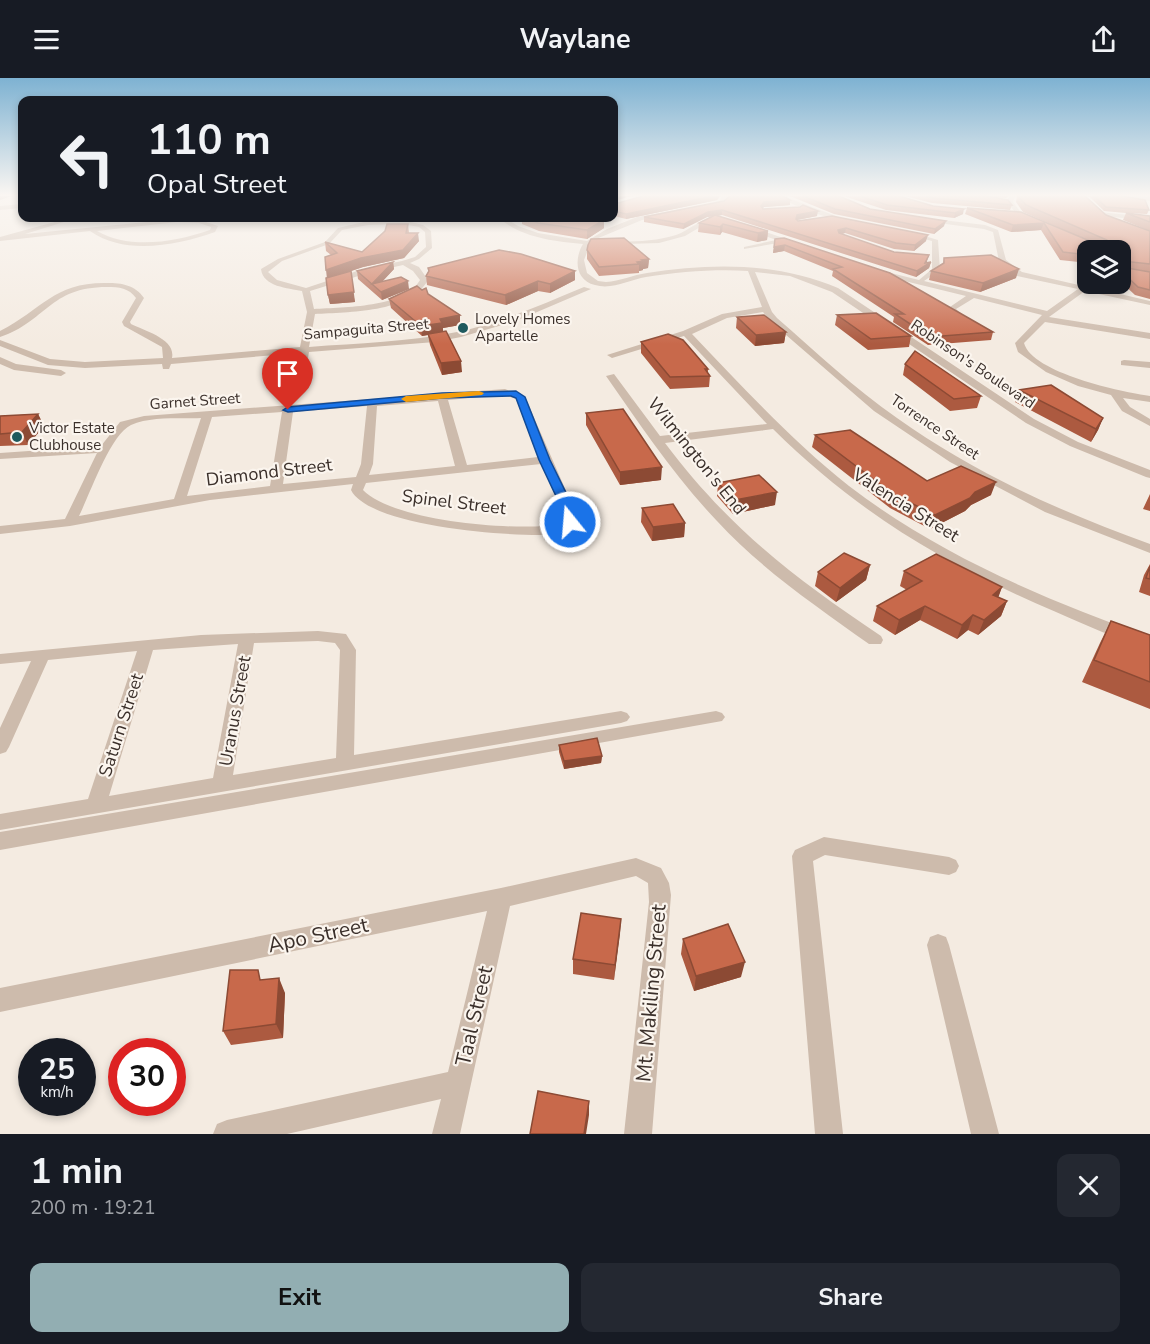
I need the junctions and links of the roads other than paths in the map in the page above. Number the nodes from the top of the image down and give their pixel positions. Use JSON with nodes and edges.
{"nodes":[{"id":1,"x":323,"y":245,"type":"edge"},
{"id":2,"x":429,"y":245,"type":"edge"},
{"id":3,"x":585,"y":245,"type":"edge"},
{"id":4,"x":759,"y":245,"type":"edge"},
{"id":5,"x":800,"y":245,"type":"edge"},
{"id":6,"x":934,"y":245,"type":"edge"},
{"id":7,"x":1000,"y":245,"type":"edge"},
{"id":8,"x":805,"y":247,"type":"edge"},
{"id":9,"x":746,"y":248,"type":"dead end"},
{"id":10,"x":925,"y":256,"type":"edge"},
{"id":11,"x":935,"y":257,"type":"junction"},
{"id":12,"x":404,"y":263,"type":"junction"},
{"id":13,"x":869,"y":268,"type":"edge"},
{"id":14,"x":751,"y":270,"type":"junction"},
{"id":15,"x":915,"y":283,"type":"junction"},
{"id":16,"x":1077,"y":288,"type":"edge"},
{"id":17,"x":587,"y":289,"type":"dead end"},
{"id":18,"x":306,"y":290,"type":"junction"},
{"id":19,"x":1077,"y":292,"type":"edge"},
{"id":20,"x":1105,"y":294,"type":"edge"},
{"id":21,"x":971,"y":296,"type":"junction"},
{"id":22,"x":1149,"y":303,"type":"edge"},
{"id":23,"x":766,"y":309,"type":"junction"},
{"id":24,"x":311,"y":312,"type":"junction"},
{"id":25,"x":961,"y":317,"type":"edge"},
{"id":26,"x":1045,"y":317,"type":"junction"},
{"id":27,"x":686,"y":333,"type":"junction"},
{"id":28,"x":0,"y":334,"type":"edge"},
{"id":29,"x":1150,"y":336,"type":"edge"},
{"id":30,"x":0,"y":344,"type":"edge"},
{"id":31,"x":305,"y":354,"type":"junction"},
{"id":32,"x":612,"y":355,"type":"dead end"},
{"id":33,"x":0,"y":360,"type":"edge"},
{"id":34,"x":1124,"y":363,"type":"dead end"},
{"id":35,"x":167,"y":364,"type":"junction"},
{"id":36,"x":1150,"y":365,"type":"edge"},
{"id":37,"x":611,"y":376,"type":"dead end"},
{"id":38,"x":1114,"y":394,"type":"junction"},
{"id":39,"x":442,"y":396,"type":"junction"},
{"id":40,"x":1150,"y":399,"type":"edge"},
{"id":41,"x":372,"y":403,"type":"junction"},
{"id":42,"x":288,"y":410,"type":"junction"},
{"id":43,"x":207,"y":415,"type":"junction"},
{"id":44,"x":1150,"y":423,"type":"edge"},
{"id":45,"x":775,"y":426,"type":"junction"},
{"id":46,"x":658,"y":440,"type":"junction"},
{"id":47,"x":106,"y":449,"type":"junction"},
{"id":48,"x":5,"y":456,"type":"edge"},
{"id":49,"x":544,"y":460,"type":"junction"},
{"id":50,"x":0,"y":469,"type":"edge"},
{"id":51,"x":462,"y":469,"type":"junction"},
{"id":52,"x":1150,"y":474,"type":"edge"},
{"id":53,"x":362,"y":479,"type":"junction"},
{"id":54,"x":276,"y":489,"type":"junction"},
{"id":55,"x":179,"y":502,"type":"junction"},
{"id":56,"x":70,"y":522,"type":"junction"},
{"id":57,"x":0,"y":530,"type":"edge"},
{"id":58,"x":1150,"y":549,"type":"edge"},
{"id":59,"x":247,"y":638,"type":"junction"},
{"id":60,"x":875,"y":640,"type":"dead end"},
{"id":61,"x":1150,"y":643,"type":"edge"},
{"id":62,"x":147,"y":644,"type":"junction"},
{"id":63,"x":42,"y":655,"type":"junction"},
{"id":64,"x":0,"y":659,"type":"edge"},
{"id":65,"x":621,"y":717,"type":"dead end"},
{"id":66,"x":716,"y":717,"type":"dead end"},
{"id":67,"x":0,"y":747,"type":"edge"},
{"id":68,"x":345,"y":763,"type":"junction"},
{"id":69,"x":222,"y":784,"type":"junction"},
{"id":70,"x":96,"y":806,"type":"junction"},
{"id":71,"x":0,"y":822,"type":"edge"},
{"id":72,"x":0,"y":841,"type":"edge"},
{"id":73,"x":949,"y":866,"type":"dead end"},
{"id":74,"x":636,"y":867,"type":"joint"},
{"id":75,"x":501,"y":898,"type":"junction"},
{"id":76,"x":938,"y":945,"type":"dead end"},
{"id":77,"x":0,"y":1000,"type":"edge"},
{"id":78,"x":459,"y":1082,"type":"junction"},
{"id":79,"x":227,"y":1134,"type":"edge"},
{"id":80,"x":446,"y":1134,"type":"edge"},
{"id":81,"x":638,"y":1134,"type":"edge"},
{"id":82,"x":829,"y":1134,"type":"edge"},
{"id":83,"x":985,"y":1134,"type":"edge"}],
"edges":[{"from":1,"to":18,"type":"street"},
{"from":2,"to":12,"type":"street"},
{"from":3,"to":14,"type":"street","name":"Robinson's Boulevard"},
{"from":4,"to":9,"type":"street"},
{"from":5,"to":8,"type":"street"},
{"from":6,"to":11,"type":"street"},
{"from":7,"to":16,"type":"street"},
{"from":10,"to":11,"type":"street"},
{"from":11,"to":15,"type":"street"},
{"from":12,"to":18,"type":"street"},
{"from":12,"to":24,"type":"street"},
{"from":13,"to":15,"type":"street"},
{"from":14,"to":23,"type":"street","name":"Torrence Street"},
{"from":14,"to":52,"type":"street","name":"Robinson's Boulevard"},
{"from":15,"to":21,"type":"street"},
{"from":17,"to":31,"type":"street","name":"Sampaguita Street"},
{"from":18,"to":24,"type":"street"},
{"from":19,"to":26,"type":"street"},
{"from":20,"to":22,"type":"street"},
{"from":21,"to":25,"type":"street"},
{"from":21,"to":26,"type":"street"},
{"from":23,"to":27,"type":"street"},
{"from":23,"to":58,"type":"street","name":"Torrence Street"},
{"from":24,"to":31,"type":"street"},
{"from":26,"to":29,"type":"street"},
{"from":26,"to":38,"type":"street"},
{"from":27,"to":32,"type":"street"},
{"from":27,"to":45,"type":"street","name":"Valencia Street"},
{"from":28,"to":35,"type":"street"},
{"from":30,"to":35,"type":"street","name":"Sampaguita Street"},
{"from":31,"to":35,"type":"street","name":"Sampaguita Street"},
{"from":33,"to":35,"type":"street","name":"Sampaguita Street"},
{"from":34,"to":36,"type":"street"},
{"from":37,"to":46,"type":"street","name":"Wilmington's End"},
{"from":38,"to":40,"type":"street"},
{"from":38,"to":44,"type":"street"},
{"from":39,"to":41,"type":"street","name":"Garnet Street"},
{"from":39,"to":49,"type":"street","name":"Garnet Street"},
{"from":39,"to":51,"type":"street"},
{"from":41,"to":42,"type":"street","name":"Garnet Street"},
{"from":41,"to":53,"type":"street"},
{"from":42,"to":43,"type":"street","name":"Garnet Street"},
{"from":42,"to":54,"type":"street"},
{"from":43,"to":47,"type":"street","name":"Garnet Street"},
{"from":43,"to":55,"type":"street"},
{"from":45,"to":46,"type":"street"},
{"from":45,"to":61,"type":"street","name":"Valencia Street"},
{"from":46,"to":60,"type":"street","name":"Wilmington's End"},
{"from":47,"to":48,"type":"street"},
{"from":47,"to":56,"type":"street"},
{"from":48,"to":50,"type":"street"},
{"from":49,"to":51,"type":"street","name":"Diamond Street"},
{"from":49,"to":53,"type":"street","name":"Spinel Street"},
{"from":51,"to":53,"type":"street","name":"Diamond Street"},
{"from":53,"to":54,"type":"street","name":"Diamond Street"},
{"from":54,"to":55,"type":"street","name":"Diamond Street"},
{"from":55,"to":56,"type":"street","name":"Diamond Street"},
{"from":56,"to":57,"type":"street","name":"Diamond Street"},
{"from":59,"to":62,"type":"street"},
{"from":59,"to":68,"type":"street"},
{"from":59,"to":69,"type":"street","name":"Uranus Street"},
{"from":62,"to":63,"type":"street"},
{"from":62,"to":70,"type":"street","name":"Saturn Street"},
{"from":63,"to":64,"type":"street"},
{"from":63,"to":67,"type":"street"},
{"from":65,"to":68,"type":"street"},
{"from":66,"to":72,"type":"street"},
{"from":68,"to":69,"type":"street"},
{"from":69,"to":70,"type":"street"},
{"from":70,"to":71,"type":"street"},
{"from":73,"to":82,"type":"street"},
{"from":74,"to":75,"type":"street","name":"Apo Street"},
{"from":74,"to":81,"type":"street","name":"Mt. Makiling Street"},
{"from":75,"to":77,"type":"street","name":"Apo Street"},
{"from":75,"to":78,"type":"street","name":"Taal Street"},
{"from":76,"to":83,"type":"street"},
{"from":78,"to":79,"type":"street"},
{"from":78,"to":80,"type":"street","name":"Taal Street"}]}
